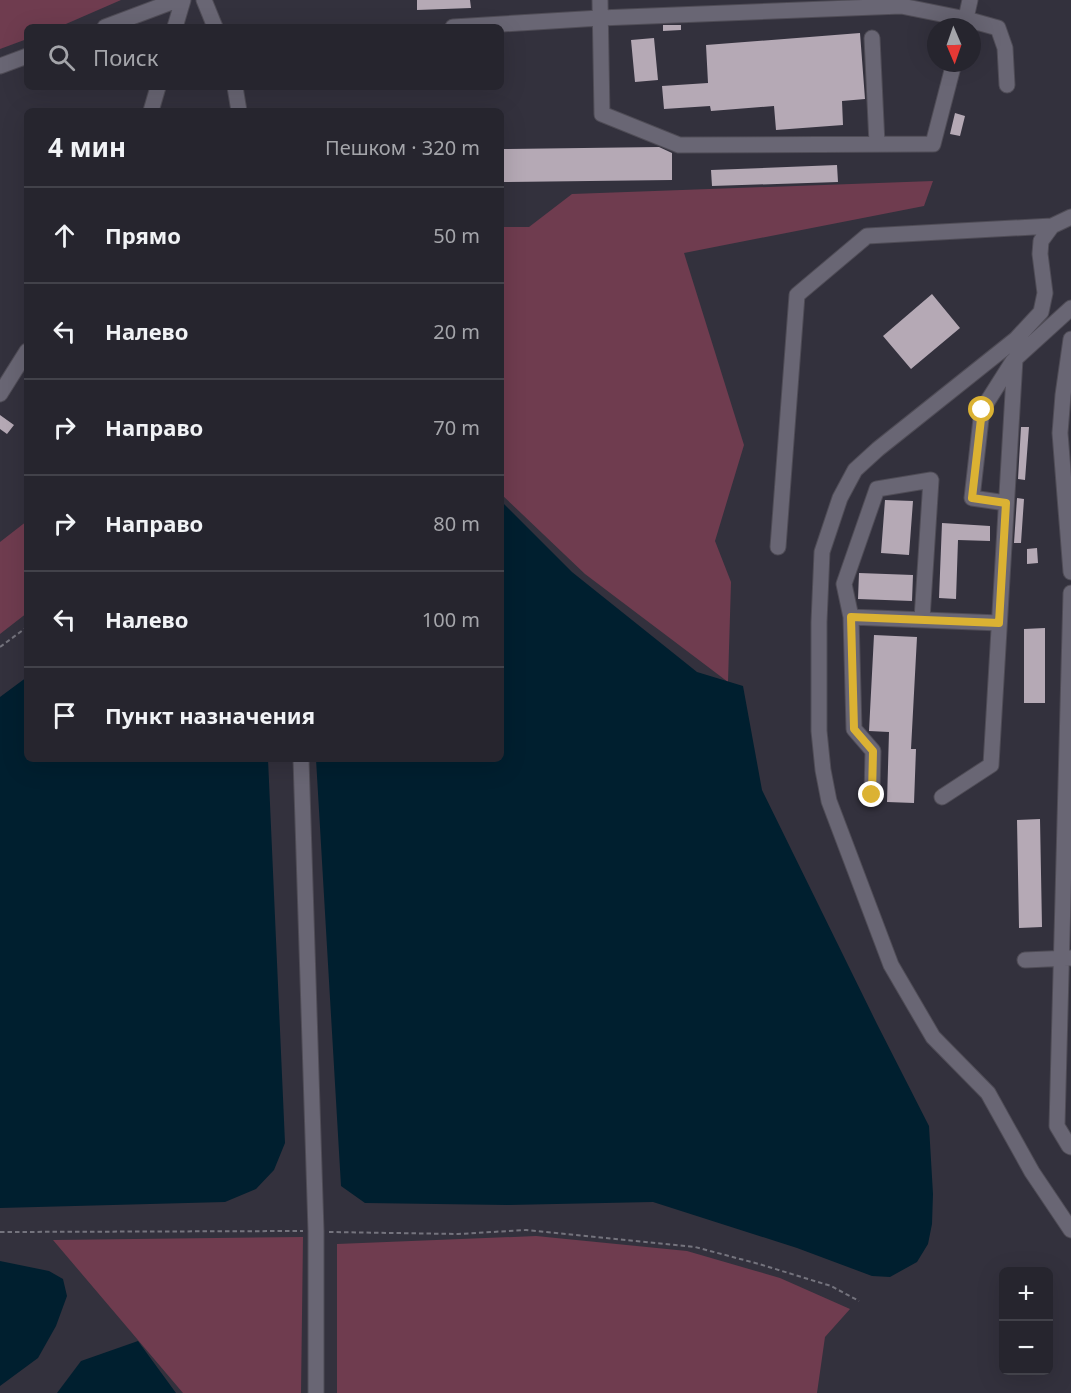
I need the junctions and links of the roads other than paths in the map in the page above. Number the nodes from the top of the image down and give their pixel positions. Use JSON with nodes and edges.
{"nodes":[{"id":1,"x":177,"y":0,"type":"edge"},
{"id":2,"x":183,"y":0,"type":"edge"},
{"id":3,"x":204,"y":0,"type":"edge"},
{"id":4,"x":600,"y":0,"type":"edge"},
{"id":5,"x":970,"y":0,"type":"edge"},
{"id":6,"x":898,"y":3,"type":"edge"},
{"id":7,"x":600,"y":18,"type":"junction"},
{"id":8,"x":948,"y":18,"type":"edge"},
{"id":9,"x":966,"y":18,"type":"edge"},
{"id":10,"x":113,"y":24,"type":"edge"},
{"id":11,"x":176,"y":24,"type":"edge"},
{"id":12,"x":214,"y":24,"type":"edge"},
{"id":13,"x":502,"y":24,"type":"edge"},
{"id":14,"x":981,"y":25,"type":"edge"},
{"id":15,"x":872,"y":38,"type":"dead end"},
{"id":16,"x":24,"y":57,"type":"edge"},
{"id":17,"x":0,"y":66,"type":"edge"},
{"id":18,"x":952,"y":72,"type":"edge"},
{"id":19,"x":1007,"y":85,"type":"dead end"},
{"id":20,"x":157,"y":90,"type":"edge"},
{"id":21,"x":236,"y":90,"type":"edge"},
{"id":22,"x":152,"y":108,"type":"edge"},
{"id":23,"x":238,"y":108,"type":"edge"},
{"id":24,"x":878,"y":144,"type":"junction"},
{"id":25,"x":1071,"y":217,"type":"edge"},
{"id":26,"x":1052,"y":226,"type":"junction"},
{"id":27,"x":1071,"y":307,"type":"edge"},
{"id":28,"x":1071,"y":318,"type":"edge"},
{"id":29,"x":1071,"y":339,"type":"edge"},
{"id":30,"x":24,"y":356,"type":"edge"},
{"id":31,"x":1015,"y":359,"type":"junction"},
{"id":32,"x":0,"y":394,"type":"edge"},
{"id":33,"x":1065,"y":436,"type":"edge"},
{"id":34,"x":1006,"y":503,"type":"junction"},
{"id":35,"x":778,"y":548,"type":"dead end"},
{"id":36,"x":1071,"y":572,"type":"edge"},
{"id":37,"x":1071,"y":593,"type":"edge"},
{"id":38,"x":851,"y":617,"type":"junction"},
{"id":39,"x":922,"y":619,"type":"junction"},
{"id":40,"x":999,"y":623,"type":"junction"},
{"id":41,"x":301,"y":762,"type":"edge"},
{"id":42,"x":872,"y":795,"type":"dead end"},
{"id":43,"x":942,"y":797,"type":"dead end"},
{"id":44,"x":1066,"y":958,"type":"edge"},
{"id":45,"x":1025,"y":960,"type":"dead end"},
{"id":46,"x":1071,"y":1147,"type":"edge"},
{"id":47,"x":1071,"y":1230,"type":"edge"},
{"id":48,"x":316,"y":1393,"type":"edge"}],
"edges":[{"from":1,"to":10,"type":"street"},
{"from":2,"to":11,"type":"street"},
{"from":3,"to":12,"type":"street"},
{"from":4,"to":7,"type":"street"},
{"from":5,"to":9,"type":"street"},
{"from":6,"to":7,"type":"street"},
{"from":6,"to":8,"type":"street"},
{"from":7,"to":13,"type":"street"},
{"from":7,"to":24,"type":"street"},
{"from":14,"to":19,"type":"street"},
{"from":15,"to":24,"type":"street"},
{"from":16,"to":17,"type":"street"},
{"from":18,"to":24,"type":"street"},
{"from":20,"to":22,"type":"street"},
{"from":21,"to":23,"type":"street"},
{"from":25,"to":26,"type":"street"},
{"from":26,"to":35,"type":"street"},
{"from":26,"to":47,"type":"street"},
{"from":27,"to":28,"type":"street"},
{"from":27,"to":31,"type":"street"},
{"from":29,"to":33,"type":"street"},
{"from":30,"to":32,"type":"street"},
{"from":31,"to":34,"type":"street"},
{"from":31,"to":34,"type":"street"},
{"from":33,"to":36,"type":"street"},
{"from":34,"to":40,"type":"street"},
{"from":37,"to":44,"type":"street"},
{"from":38,"to":39,"type":"street"},
{"from":38,"to":39,"type":"street"},
{"from":38,"to":42,"type":"street"},
{"from":39,"to":40,"type":"street"},
{"from":40,"to":43,"type":"street"},
{"from":41,"to":48,"type":"street"},
{"from":44,"to":45,"type":"street"},
{"from":44,"to":46,"type":"street"}]}
